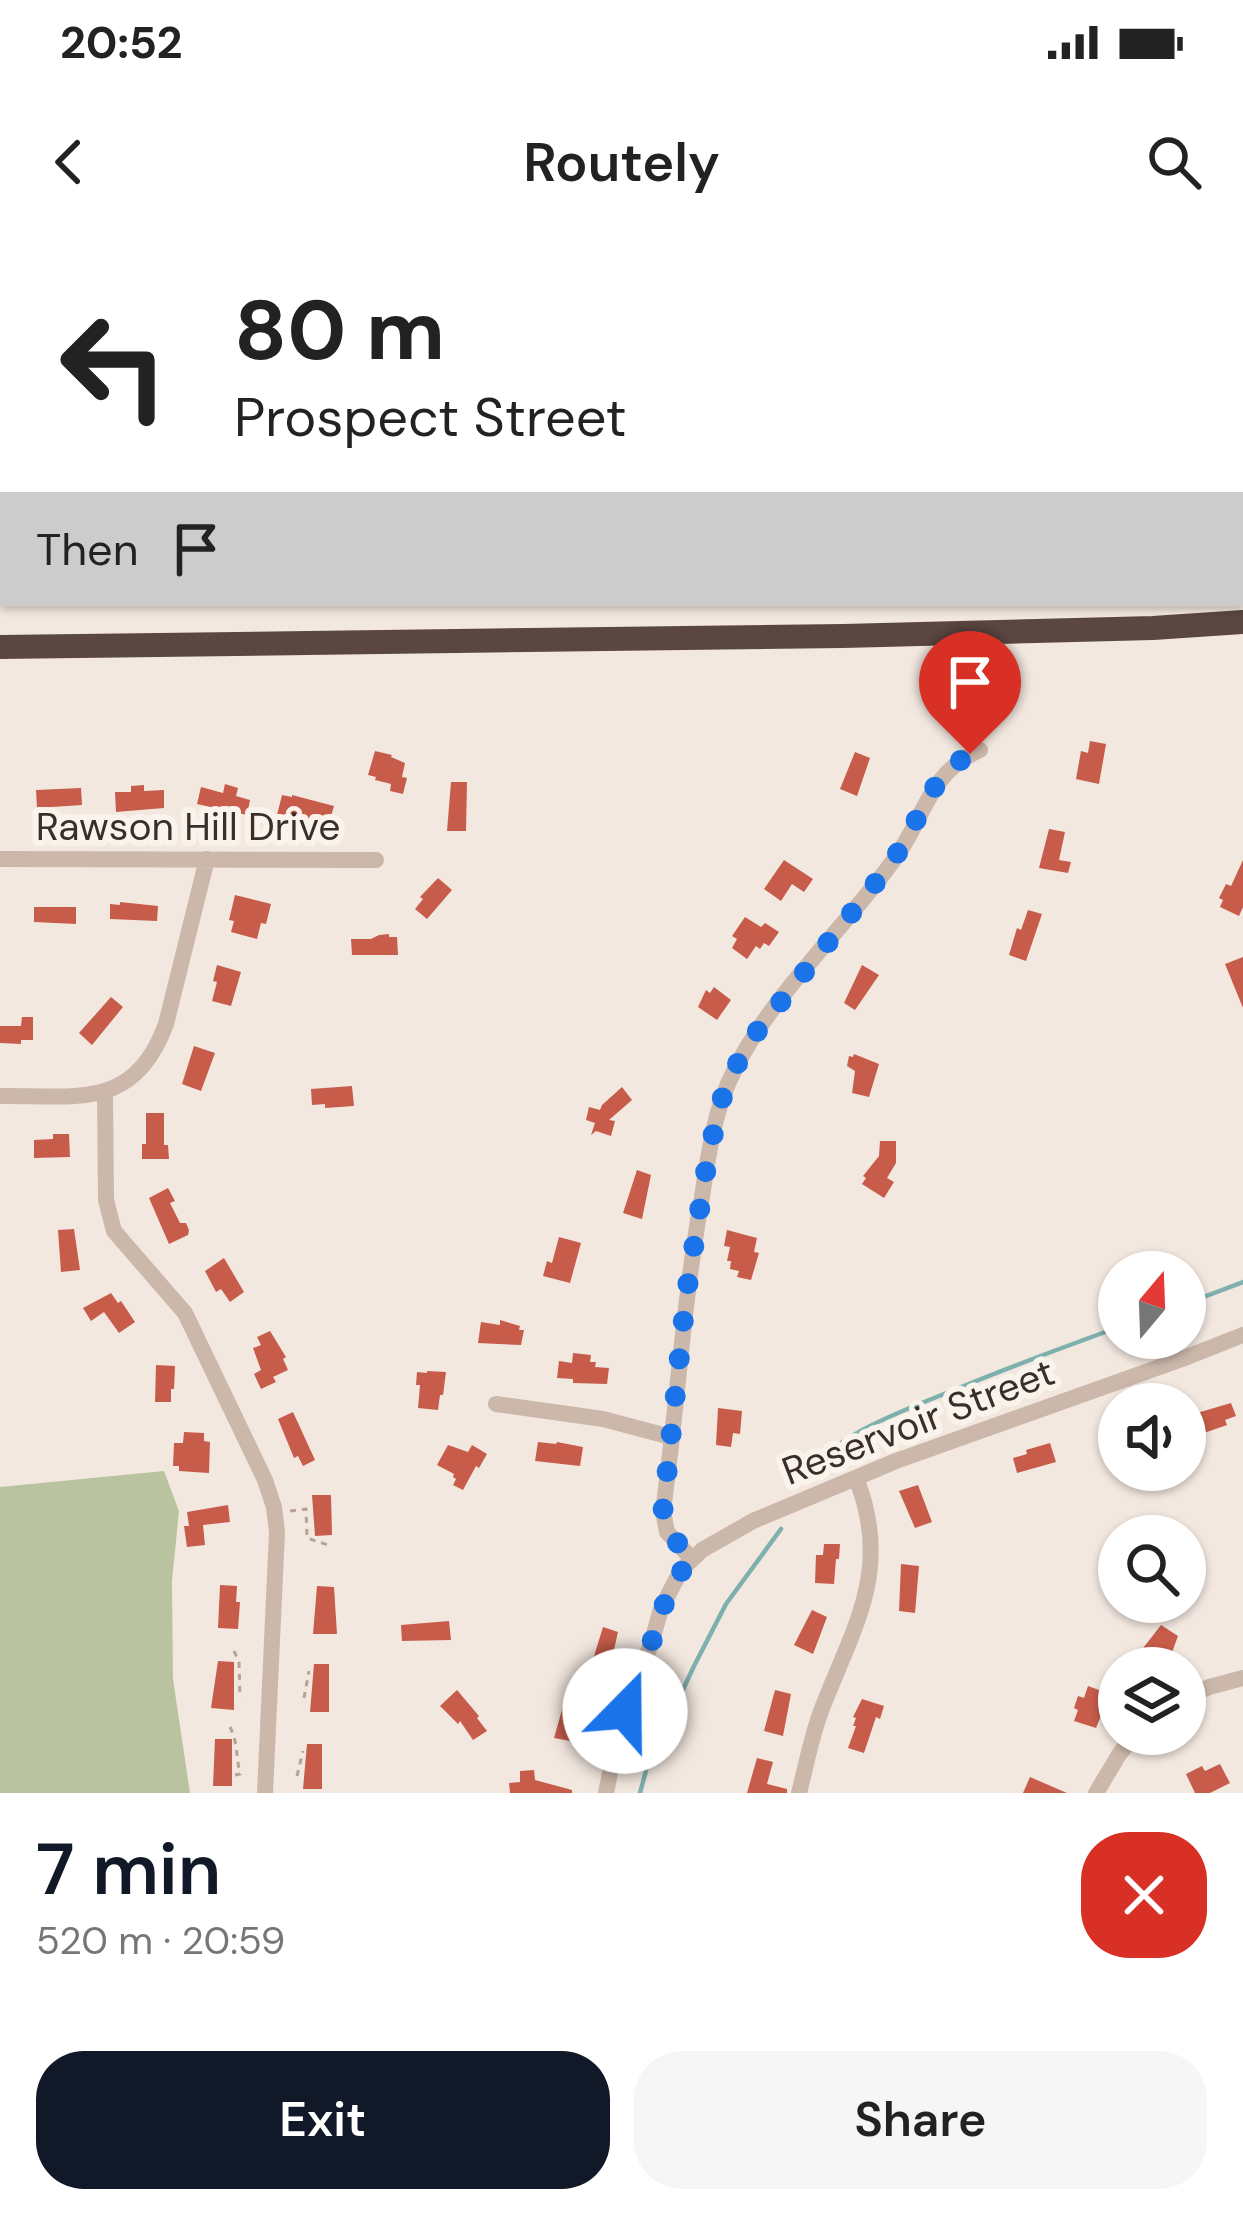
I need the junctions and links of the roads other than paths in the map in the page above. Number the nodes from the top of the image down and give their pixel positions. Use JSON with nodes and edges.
{"nodes":[{"id":1,"x":1243,"y":622,"type":"edge"},
{"id":2,"x":0,"y":647,"type":"edge"},
{"id":3,"x":980,"y":750,"type":"dead end"},
{"id":4,"x":0,"y":859,"type":"edge"},
{"id":5,"x":207,"y":859,"type":"junction"},
{"id":6,"x":376,"y":860,"type":"dead end"},
{"id":7,"x":105,"y":1092,"type":"junction"},
{"id":8,"x":0,"y":1096,"type":"edge"},
{"id":9,"x":1243,"y":1335,"type":"edge"},
{"id":10,"x":496,"y":1404,"type":"dead end"},
{"id":11,"x":671,"y":1437,"type":"junction"},
{"id":12,"x":856,"y":1478,"type":"junction"},
{"id":13,"x":692,"y":1559,"type":"junction"},
{"id":14,"x":1243,"y":1678,"type":"edge"},
{"id":15,"x":1206,"y":1688,"type":"edge"},
{"id":16,"x":1119,"y":1755,"type":"edge"},
{"id":17,"x":265,"y":1793,"type":"edge"},
{"id":18,"x":606,"y":1793,"type":"edge"},
{"id":19,"x":799,"y":1793,"type":"edge"},
{"id":20,"x":1096,"y":1793,"type":"edge"}],
"edges":[{"from":1,"to":2,"type":"highway"},
{"from":3,"to":11,"type":"street"},
{"from":4,"to":5,"type":"street","name":"Rawson Hill Drive"},
{"from":5,"to":6,"type":"street","name":"Rawson Hill Drive"},
{"from":5,"to":7,"type":"street"},
{"from":7,"to":8,"type":"street"},
{"from":7,"to":17,"type":"street"},
{"from":9,"to":12,"type":"street","name":"Reservoir Street"},
{"from":10,"to":11,"type":"street"},
{"from":11,"to":13,"type":"street"},
{"from":12,"to":13,"type":"street","name":"Reservoir Street"},
{"from":12,"to":19,"type":"street"},
{"from":13,"to":18,"type":"street"},
{"from":14,"to":15,"type":"street"},
{"from":16,"to":20,"type":"street"}]}
